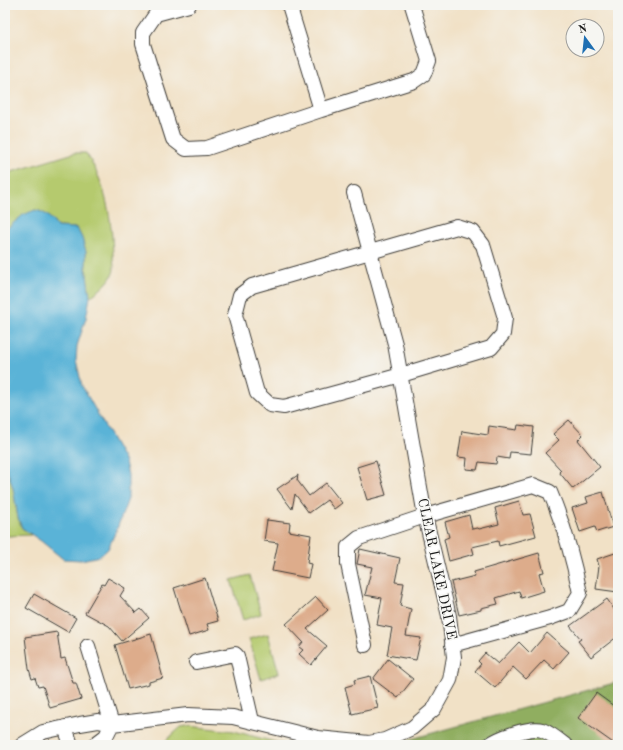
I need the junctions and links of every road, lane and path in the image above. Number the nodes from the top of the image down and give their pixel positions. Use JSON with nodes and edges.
{"nodes":[{"id":1,"x":189,"y":5,"type":"edge"},
{"id":2,"x":289,"y":5,"type":"edge"},
{"id":3,"x":412,"y":5,"type":"edge"},
{"id":4,"x":321,"y":110,"type":"junction"},
{"id":5,"x":354,"y":193,"type":"dead end"},
{"id":6,"x":371,"y":252,"type":"junction"},
{"id":7,"x":401,"y":375,"type":"junction"},
{"id":8,"x":425,"y":516,"type":"junction"},
{"id":9,"x":365,"y":645,"type":"dead end"},
{"id":10,"x":452,"y":645,"type":"junction"},
{"id":11,"x":88,"y":646,"type":"dead end"},
{"id":12,"x":196,"y":662,"type":"dead end"},
{"id":13,"x":252,"y":721,"type":"junction"},
{"id":14,"x":112,"y":724,"type":"junction"},
{"id":15,"x":65,"y":727,"type":"junction"},
{"id":16,"x":22,"y":745,"type":"edge"},
{"id":17,"x":72,"y":745,"type":"edge"},
{"id":18,"x":94,"y":745,"type":"edge"},
{"id":19,"x":489,"y":745,"type":"edge"},
{"id":20,"x":565,"y":745,"type":"edge"}],
"edges":[{"from":1,"to":4,"type":"street"},
{"from":2,"to":4,"type":"street"},
{"from":3,"to":4,"type":"street"},
{"from":5,"to":6,"type":"street","name":"CLEAR LAKE DRIVE"},
{"from":6,"to":7,"type":"street","name":"CLEAR LAKE DRIVE"},
{"from":6,"to":7,"type":"street"},
{"from":6,"to":7,"type":"street"},
{"from":7,"to":8,"type":"street","name":"CLEAR LAKE DRIVE"},
{"from":8,"to":9,"type":"street"},
{"from":8,"to":10,"type":"street","name":"CLEAR LAKE DRIVE"},
{"from":8,"to":10,"type":"street"},
{"from":10,"to":13,"type":"street","name":"CLEAR LAKE DRIVE"},
{"from":11,"to":14,"type":"street"},
{"from":12,"to":13,"type":"street"},
{"from":13,"to":14,"type":"street","name":"CLEAR LAKE DRIVE"},
{"from":14,"to":15,"type":"street","name":"CLEAR LAKE DRIVE"},
{"from":14,"to":18,"type":"street"},
{"from":15,"to":16,"type":"street","name":"CLEAR LAKE DRIVE"},
{"from":15,"to":17,"type":"street"},
{"from":19,"to":20,"type":"street"}]}
